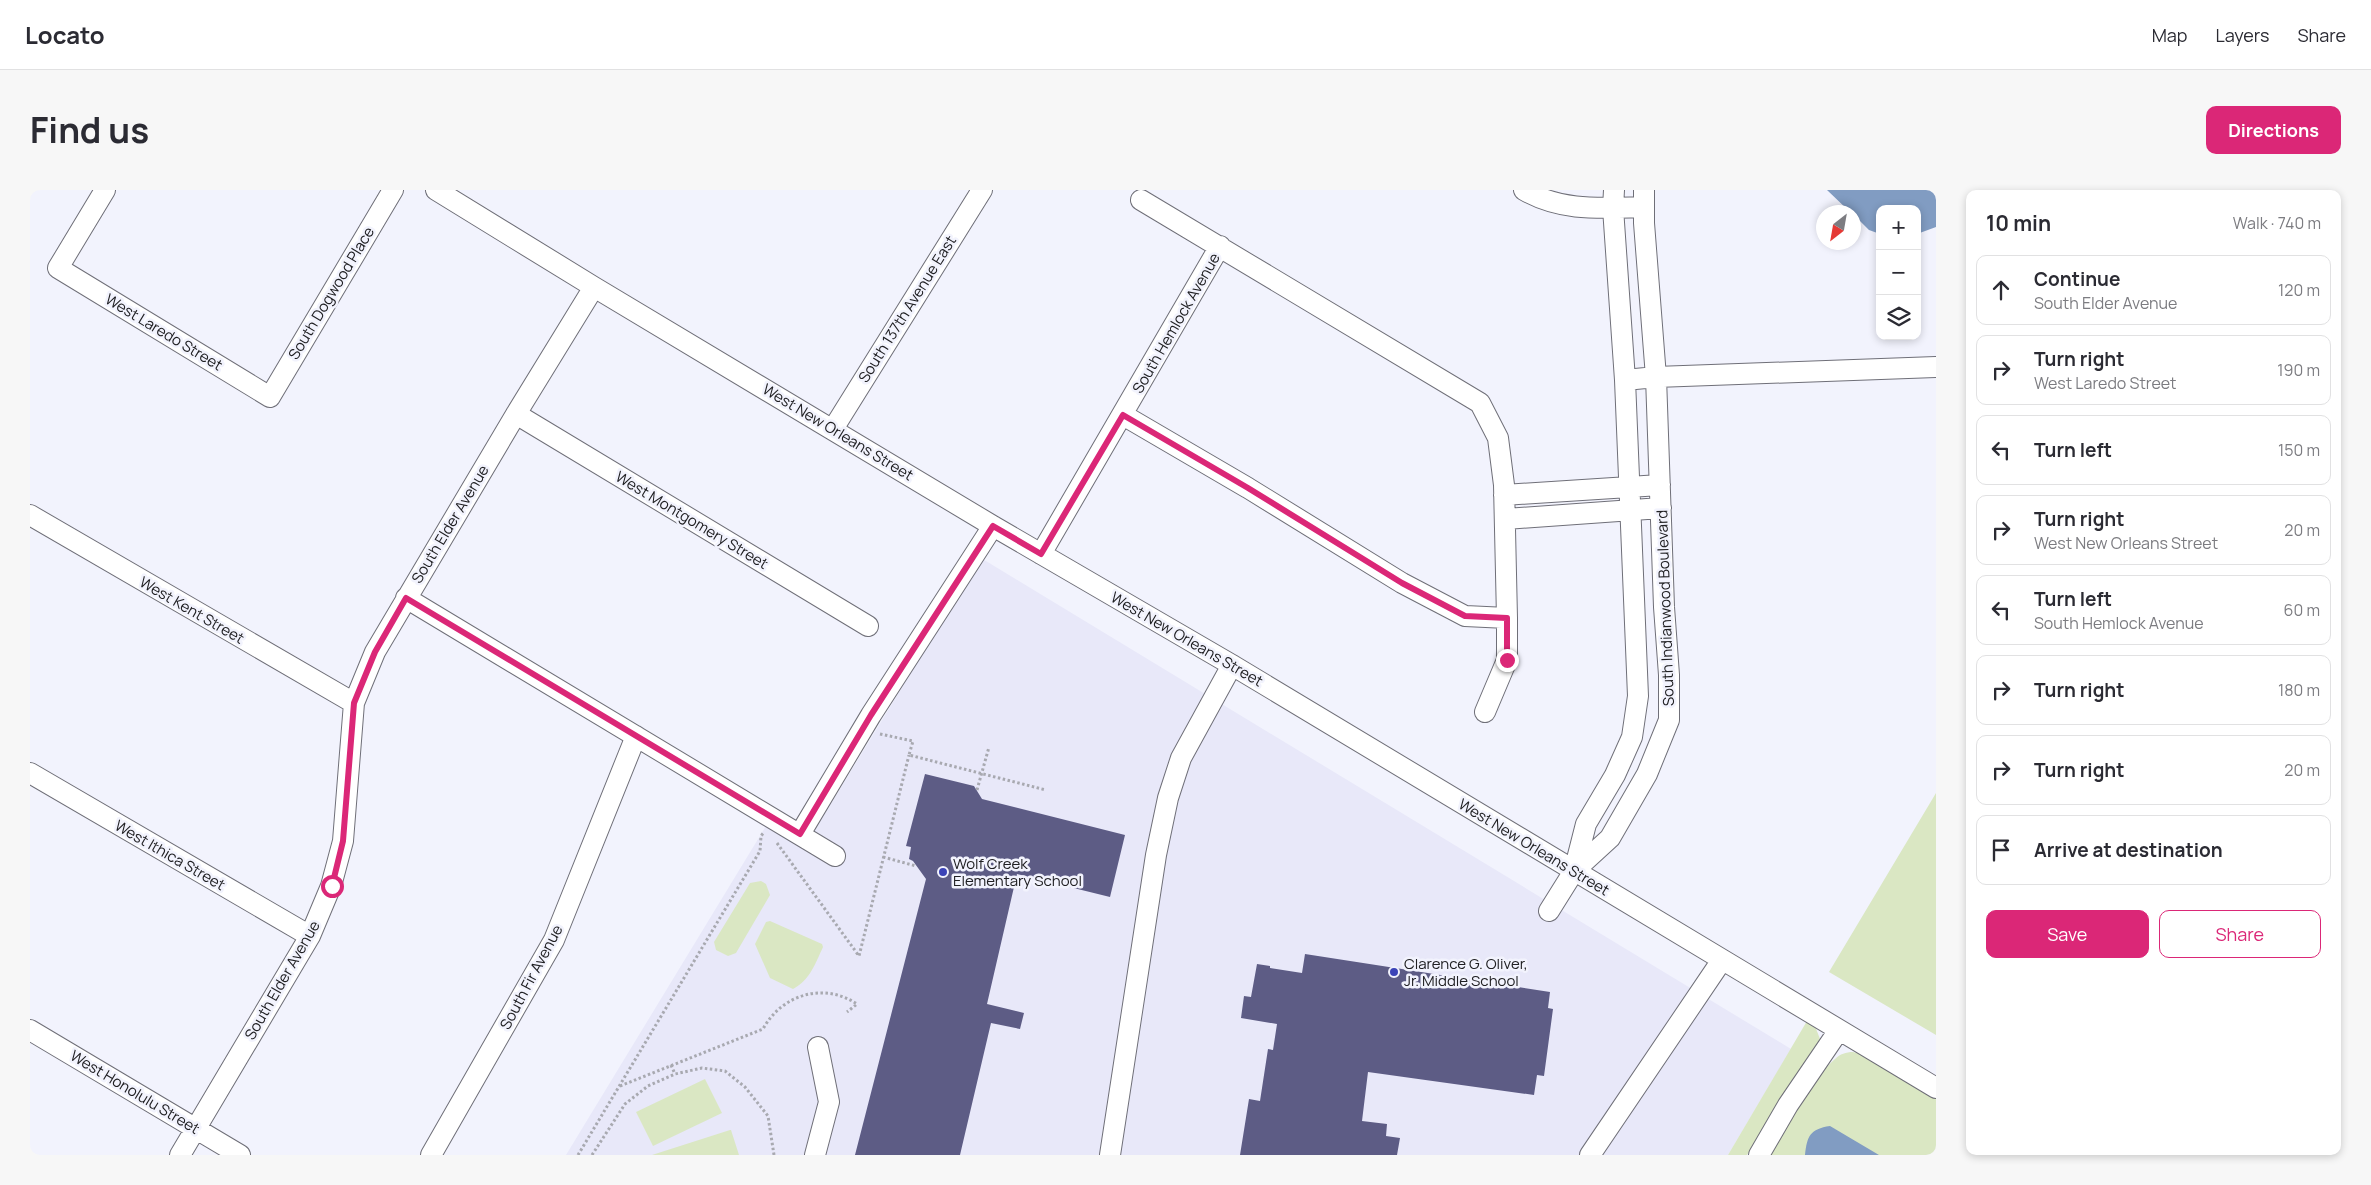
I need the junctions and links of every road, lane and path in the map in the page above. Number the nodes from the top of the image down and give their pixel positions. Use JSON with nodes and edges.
{"nodes":[{"id":1,"x":106,"y":190,"type":"edge"},
{"id":2,"x":393,"y":190,"type":"edge"},
{"id":3,"x":436,"y":190,"type":"edge"},
{"id":4,"x":982,"y":190,"type":"edge"},
{"id":5,"x":1524,"y":190,"type":"edge"},
{"id":6,"x":1613,"y":199,"type":"edge"},
{"id":7,"x":1644,"y":199,"type":"edge"},
{"id":8,"x":1141,"y":200,"type":"dead end"},
{"id":9,"x":1220,"y":246,"type":"junction"},
{"id":10,"x":594,"y":287,"type":"junction"},
{"id":11,"x":1936,"y":367,"type":"edge"},
{"id":12,"x":1656,"y":377,"type":"junction"},
{"id":13,"x":1625,"y":380,"type":"junction"},
{"id":14,"x":270,"y":397,"type":"joint"},
{"id":15,"x":516,"y":414,"type":"junction"},
{"id":16,"x":1123,"y":415,"type":"junction"},
{"id":17,"x":833,"y":429,"type":"junction"},
{"id":18,"x":1660,"y":485,"type":"junction"},
{"id":19,"x":1629,"y":487,"type":"junction"},
{"id":20,"x":1564,"y":490,"type":"junction"},
{"id":21,"x":1504,"y":495,"type":"junction"},
{"id":22,"x":1661,"y":508,"type":"junction"},
{"id":23,"x":1630,"y":510,"type":"junction"},
{"id":24,"x":1565,"y":514,"type":"junction"},
{"id":25,"x":30,"y":515,"type":"edge"},
{"id":26,"x":1506,"y":519,"type":"junction"},
{"id":27,"x":993,"y":526,"type":"junction"},
{"id":28,"x":1041,"y":554,"type":"junction"},
{"id":29,"x":406,"y":598,"type":"junction"},
{"id":30,"x":1507,"y":618,"type":"junction"},
{"id":31,"x":868,"y":626,"type":"dead end"},
{"id":32,"x":1232,"y":665,"type":"junction"},
{"id":33,"x":354,"y":703,"type":"junction"},
{"id":34,"x":1485,"y":712,"type":"dead end"},
{"id":35,"x":636,"y":736,"type":"junction"},
{"id":36,"x":876,"y":736,"type":"dead end"},
{"id":37,"x":1632,"y":736,"type":"junction"},
{"id":38,"x":989,"y":747,"type":"dead end"},
{"id":39,"x":1658,"y":750,"type":"junction"},
{"id":40,"x":909,"y":755,"type":"junction"},
{"id":41,"x":30,"y":773,"type":"edge"},
{"id":42,"x":982,"y":774,"type":"junction"},
{"id":43,"x":977,"y":790,"type":"dead end"},
{"id":44,"x":1046,"y":790,"type":"dead end"},
{"id":45,"x":764,"y":831,"type":"dead end"},
{"id":46,"x":800,"y":834,"type":"junction"},
{"id":47,"x":773,"y":836,"type":"dead end"},
{"id":48,"x":835,"y":856,"type":"dead end"},
{"id":49,"x":883,"y":858,"type":"junction"},
{"id":50,"x":916,"y":866,"type":"dead end"},
{"id":51,"x":1574,"y":871,"type":"junction"},
{"id":52,"x":1549,"y":911,"type":"dead end"},
{"id":53,"x":310,"y":936,"type":"junction"},
{"id":54,"x":1722,"y":960,"type":"junction"},
{"id":55,"x":847,"y":1012,"type":"dead end"},
{"id":56,"x":30,"y":1030,"type":"edge"},
{"id":57,"x":1839,"y":1030,"type":"junction"},
{"id":58,"x":818,"y":1047,"type":"dead end"},
{"id":59,"x":671,"y":1066,"type":"junction"},
{"id":60,"x":676,"y":1074,"type":"junction"},
{"id":61,"x":619,"y":1086,"type":"junction"},
{"id":62,"x":1936,"y":1088,"type":"edge"},
{"id":63,"x":196,"y":1128,"type":"junction"},
{"id":64,"x":180,"y":1155,"type":"edge"},
{"id":65,"x":240,"y":1155,"type":"edge"},
{"id":66,"x":431,"y":1155,"type":"edge"},
{"id":67,"x":578,"y":1155,"type":"edge"},
{"id":68,"x":592,"y":1155,"type":"edge"},
{"id":69,"x":774,"y":1155,"type":"edge"},
{"id":70,"x":816,"y":1155,"type":"edge"},
{"id":71,"x":1110,"y":1155,"type":"edge"},
{"id":72,"x":1590,"y":1155,"type":"edge"},
{"id":73,"x":1759,"y":1155,"type":"edge"}],
"edges":[{"from":1,"to":14,"type":"street","name":"West Laredo Street"},
{"from":2,"to":14,"type":"street","name":"South Dogwood Place"},
{"from":3,"to":10,"type":"street","name":"West New Orleans Street"},
{"from":4,"to":17,"type":"street","name":"South 137th Avenue East"},
{"from":5,"to":6,"type":"street"},
{"from":6,"to":7,"type":"street"},
{"from":6,"to":13,"type":"street","name":"South Indianwood Boulevard"},
{"from":7,"to":12,"type":"street","name":"South Indianwood Boulevard"},
{"from":8,"to":9,"type":"street"},
{"from":9,"to":16,"type":"street","name":"South Hemlock Avenue"},
{"from":9,"to":21,"type":"street"},
{"from":10,"to":15,"type":"street","name":"South Elder Avenue"},
{"from":10,"to":17,"type":"street","name":"West New Orleans Street"},
{"from":11,"to":12,"type":"street"},
{"from":12,"to":13,"type":"street"},
{"from":12,"to":18,"type":"street","name":"South Indianwood Boulevard"},
{"from":13,"to":19,"type":"street","name":"South Indianwood Boulevard"},
{"from":15,"to":29,"type":"street","name":"South Elder Avenue"},
{"from":15,"to":31,"type":"street","name":"West Montgomery Street"},
{"from":16,"to":28,"type":"street","name":"South Hemlock Avenue"},
{"from":16,"to":30,"type":"street"},
{"from":17,"to":27,"type":"street","name":"West New Orleans Street"},
{"from":18,"to":19,"type":"street"},
{"from":18,"to":22,"type":"street","name":"South Indianwood Boulevard"},
{"from":19,"to":20,"type":"street"},
{"from":19,"to":23,"type":"street","name":"South Indianwood Boulevard"},
{"from":20,"to":21,"type":"street"},
{"from":20,"to":24,"type":"street"},
{"from":21,"to":26,"type":"street"},
{"from":22,"to":23,"type":"street"},
{"from":22,"to":39,"type":"street","name":"South Indianwood Boulevard"},
{"from":23,"to":24,"type":"street"},
{"from":23,"to":37,"type":"street","name":"South Indianwood Boulevard"},
{"from":24,"to":26,"type":"street"},
{"from":25,"to":33,"type":"street","name":"West Kent Street"},
{"from":26,"to":30,"type":"street"},
{"from":27,"to":28,"type":"street","name":"West New Orleans Street"},
{"from":27,"to":46,"type":"street"},
{"from":28,"to":32,"type":"street","name":"West New Orleans Street"},
{"from":29,"to":33,"type":"street","name":"South Elder Avenue"},
{"from":29,"to":35,"type":"street"},
{"from":30,"to":34,"type":"street"},
{"from":32,"to":51,"type":"street","name":"West New Orleans Street"},
{"from":32,"to":71,"type":"street"},
{"from":33,"to":53,"type":"street","name":"South Elder Avenue"},
{"from":35,"to":46,"type":"street"},
{"from":35,"to":66,"type":"street","name":"South Fir Avenue"},
{"from":36,"to":40,"type":"path"},
{"from":37,"to":39,"type":"street"},
{"from":37,"to":51,"type":"street","name":"South Indianwood Boulevard"},
{"from":38,"to":42,"type":"path"},
{"from":39,"to":51,"type":"street","name":"South Indianwood Boulevard"},
{"from":40,"to":42,"type":"path"},
{"from":40,"to":49,"type":"path"},
{"from":41,"to":53,"type":"street","name":"West Ithica Street"},
{"from":42,"to":43,"type":"path"},
{"from":42,"to":44,"type":"path"},
{"from":45,"to":61,"type":"path"},
{"from":46,"to":48,"type":"street"},
{"from":47,"to":49,"type":"path"},
{"from":49,"to":50,"type":"path"},
{"from":51,"to":52,"type":"street"},
{"from":51,"to":54,"type":"street","name":"West New Orleans Street"},
{"from":53,"to":63,"type":"street","name":"South Elder Avenue"},
{"from":54,"to":57,"type":"street","name":"West New Orleans Street"},
{"from":54,"to":72,"type":"street"},
{"from":55,"to":59,"type":"path"},
{"from":56,"to":63,"type":"street","name":"West Honolulu Street"},
{"from":57,"to":62,"type":"street","name":"West New Orleans Street"},
{"from":57,"to":73,"type":"street"},
{"from":58,"to":70,"type":"street"},
{"from":59,"to":60,"type":"path"},
{"from":59,"to":61,"type":"path"},
{"from":60,"to":68,"type":"path"},
{"from":60,"to":69,"type":"path"},
{"from":61,"to":67,"type":"path"},
{"from":63,"to":64,"type":"street","name":"South Elder Avenue"},
{"from":63,"to":65,"type":"street","name":"West Honolulu Street"}]}
